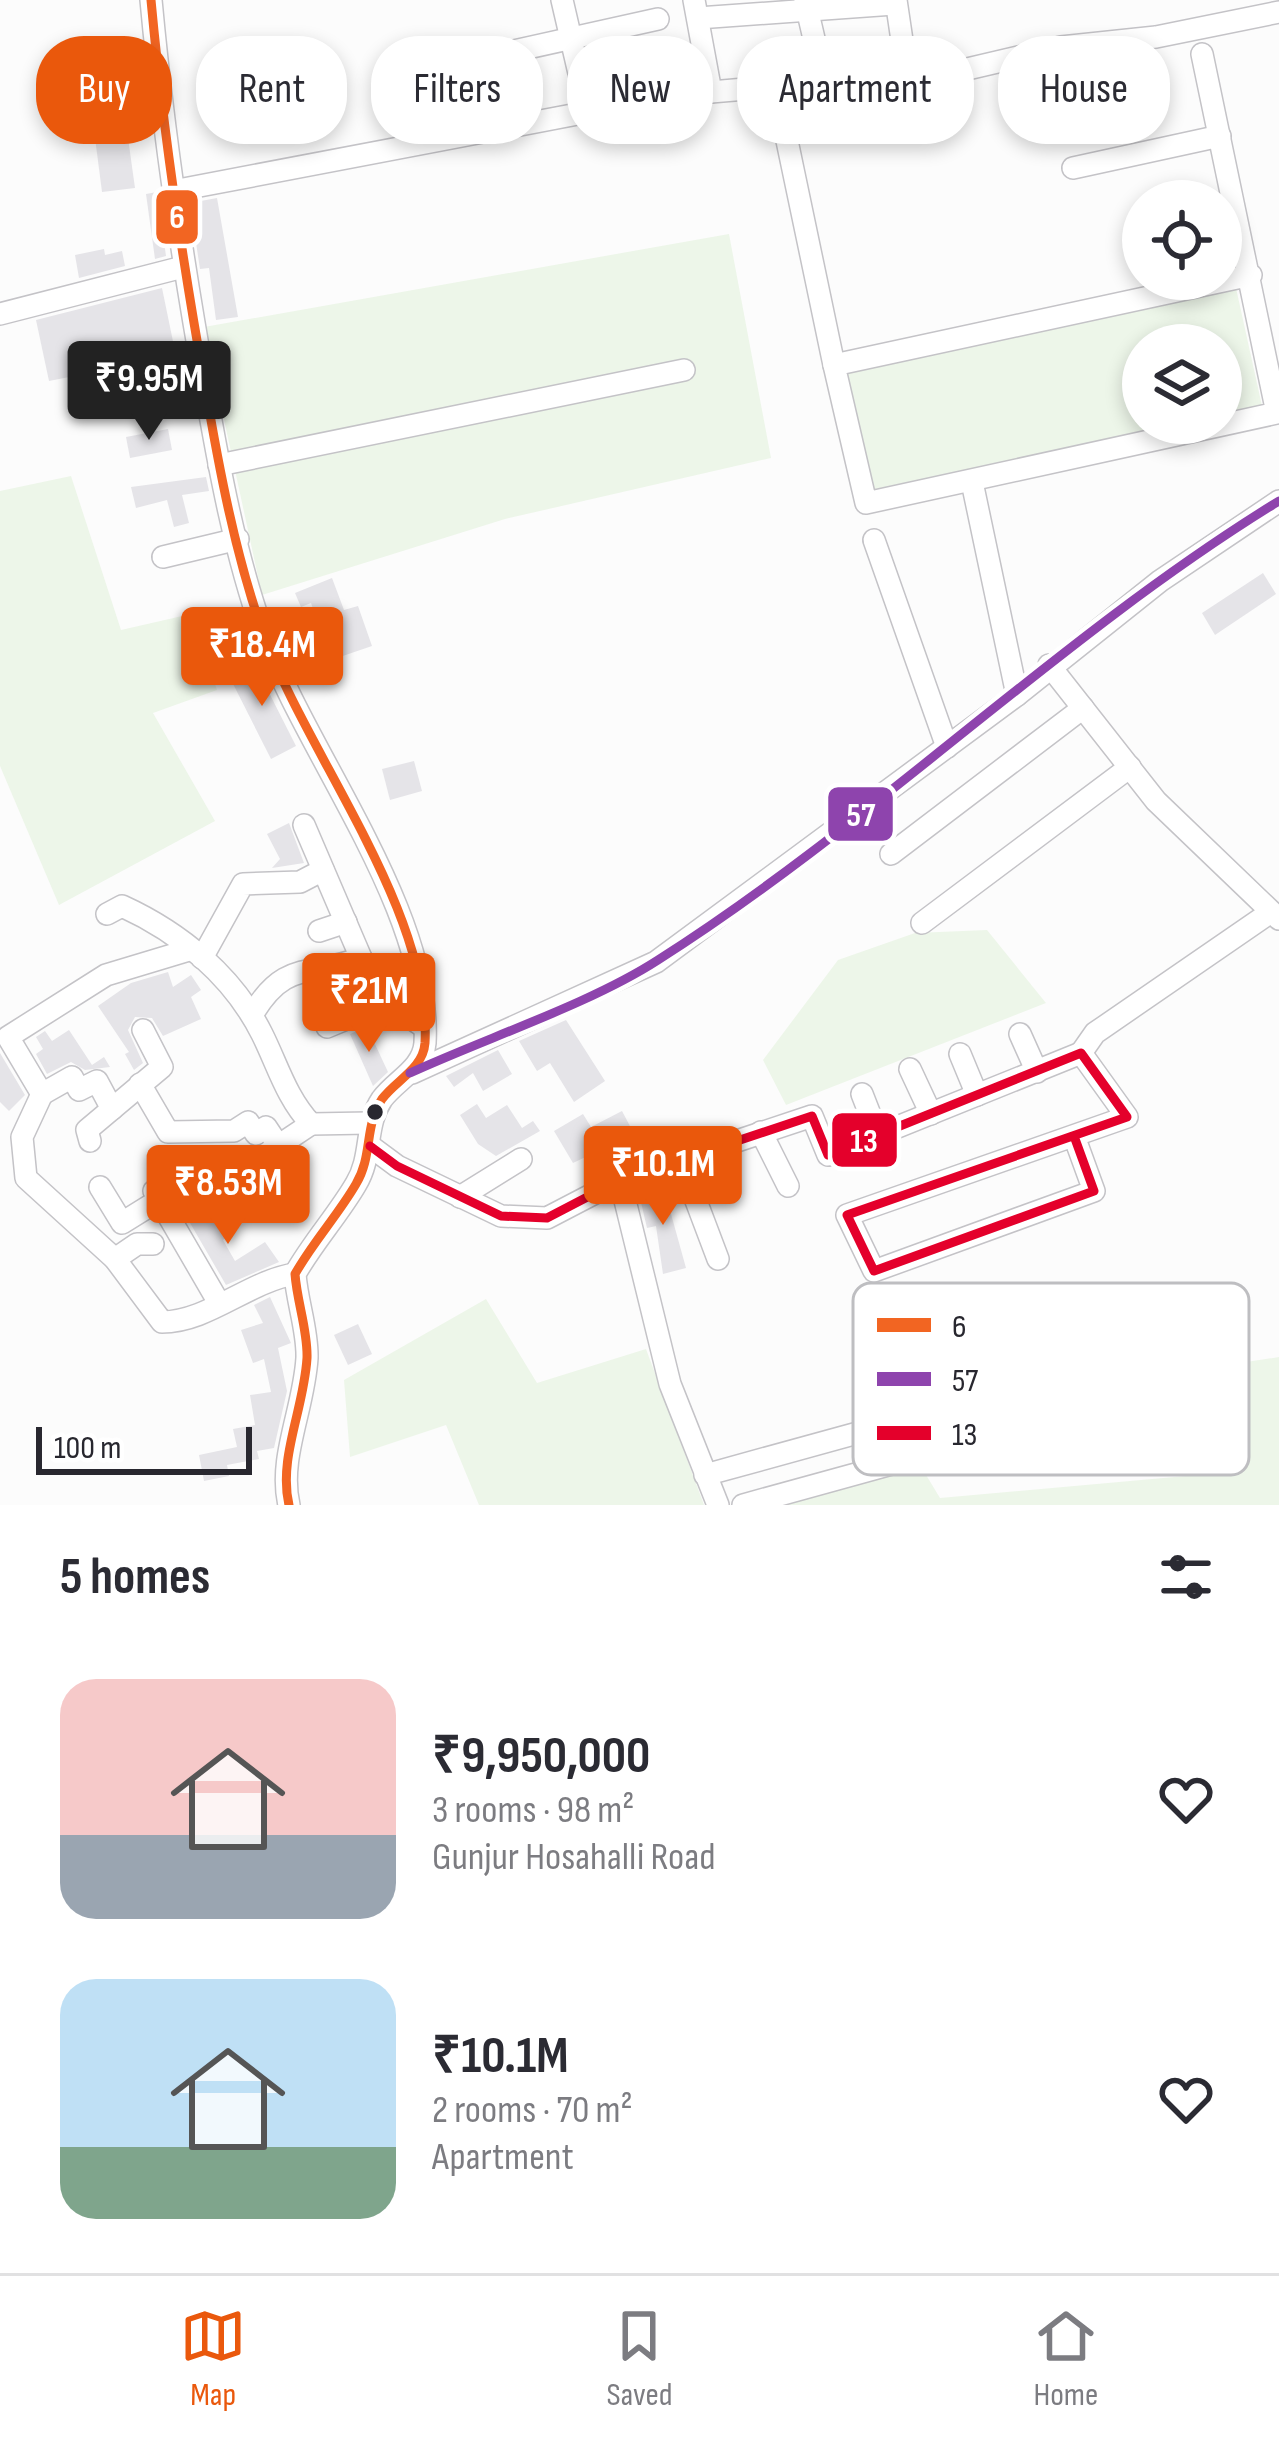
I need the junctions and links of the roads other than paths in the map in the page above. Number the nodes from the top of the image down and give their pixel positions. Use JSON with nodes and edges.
{"nodes":[{"id":1,"x":151,"y":0,"type":"edge"},
{"id":2,"x":562,"y":0,"type":"edge"},
{"id":3,"x":895,"y":2,"type":"edge"},
{"id":4,"x":807,"y":5,"type":"edge"},
{"id":5,"x":696,"y":9,"type":"edge"},
{"id":6,"x":1279,"y":12,"type":"edge"},
{"id":7,"x":658,"y":19,"type":"dead end"},
{"id":8,"x":571,"y":36,"type":"edge"},
{"id":9,"x":580,"y":36,"type":"edge"},
{"id":10,"x":814,"y":36,"type":"edge"},
{"id":11,"x":901,"y":36,"type":"edge"},
{"id":12,"x":1202,"y":54,"type":"dead end"},
{"id":13,"x":974,"y":67,"type":"edge"},
{"id":14,"x":567,"y":116,"type":"edge"},
{"id":15,"x":1220,"y":136,"type":"junction"},
{"id":16,"x":788,"y":144,"type":"edge"},
{"id":17,"x":1073,"y":168,"type":"dead end"},
{"id":18,"x":173,"y":190,"type":"junction"},
{"id":19,"x":183,"y":267,"type":"junction"},
{"id":20,"x":1251,"y":274,"type":"junction"},
{"id":21,"x":0,"y":314,"type":"edge"},
{"id":22,"x":834,"y":365,"type":"junction"},
{"id":23,"x":685,"y":370,"type":"dead end"},
{"id":24,"x":219,"y":465,"type":"junction"},
{"id":25,"x":972,"y":482,"type":"junction"},
{"id":26,"x":1279,"y":501,"type":"edge"},
{"id":27,"x":238,"y":539,"type":"junction"},
{"id":28,"x":874,"y":540,"type":"dead end"},
{"id":29,"x":163,"y":556,"type":"dead end"},
{"id":30,"x":1049,"y":665,"type":"junction"},
{"id":31,"x":1017,"y":695,"type":"junction"},
{"id":32,"x":1083,"y":708,"type":"junction"},
{"id":33,"x":947,"y":747,"type":"junction"},
{"id":34,"x":1130,"y":767,"type":"junction"},
{"id":35,"x":304,"y":825,"type":"dead end"},
{"id":36,"x":891,"y":854,"type":"dead end"},
{"id":37,"x":323,"y":870,"type":"junction"},
{"id":38,"x":107,"y":914,"type":"dead end"},
{"id":39,"x":1275,"y":916,"type":"edge"},
{"id":40,"x":346,"y":922,"type":"junction"},
{"id":41,"x":922,"y":923,"type":"dead end"},
{"id":42,"x":319,"y":931,"type":"dead end"},
{"id":43,"x":195,"y":954,"type":"junction"},
{"id":44,"x":361,"y":958,"type":"junction"},
{"id":45,"x":387,"y":1002,"type":"junction"},
{"id":46,"x":252,"y":1016,"type":"junction"},
{"id":47,"x":327,"y":1027,"type":"dead end"},
{"id":48,"x":424,"y":1027,"type":"junction"},
{"id":49,"x":143,"y":1030,"type":"dead end"},
{"id":50,"x":1019,"y":1034,"type":"dead end"},
{"id":51,"x":1081,"y":1053,"type":"junction"},
{"id":52,"x":960,"y":1054,"type":"dead end"},
{"id":53,"x":910,"y":1070,"type":"dead end"},
{"id":54,"x":1037,"y":1072,"type":"junction"},
{"id":55,"x":410,"y":1073,"type":"junction"},
{"id":56,"x":140,"y":1084,"type":"junction"},
{"id":57,"x":42,"y":1094,"type":"junction"},
{"id":58,"x":862,"y":1094,"type":"dead end"},
{"id":59,"x":977,"y":1095,"type":"junction"},
{"id":60,"x":112,"y":1109,"type":"junction"},
{"id":61,"x":931,"y":1114,"type":"junction"},
{"id":62,"x":311,"y":1124,"type":"junction"},
{"id":63,"x":761,"y":1132,"type":"junction"},
{"id":64,"x":370,"y":1134,"type":"junction"},
{"id":65,"x":878,"y":1135,"type":"junction"},
{"id":66,"x":1074,"y":1136,"type":"junction"},
{"id":67,"x":90,"y":1141,"type":"dead end"},
{"id":68,"x":278,"y":1145,"type":"junction"},
{"id":69,"x":521,"y":1159,"type":"dead end"},
{"id":70,"x":681,"y":1161,"type":"junction"},
{"id":71,"x":620,"y":1180,"type":"junction"},
{"id":72,"x":788,"y":1186,"type":"dead end"},
{"id":73,"x":460,"y":1197,"type":"junction"},
{"id":74,"x":159,"y":1200,"type":"junction"},
{"id":75,"x":76,"y":1224,"type":"junction"},
{"id":76,"x":153,"y":1244,"type":"dead end"},
{"id":77,"x":115,"y":1258,"type":"junction"},
{"id":78,"x":718,"y":1258,"type":"dead end"},
{"id":79,"x":296,"y":1274,"type":"junction"},
{"id":80,"x":219,"y":1303,"type":"junction"},
{"id":81,"x":853,"y":1434,"type":"edge"},
{"id":82,"x":704,"y":1475,"type":"junction"},
{"id":83,"x":853,"y":1475,"type":"edge"},
{"id":84,"x":289,"y":1505,"type":"edge"},
{"id":85,"x":718,"y":1505,"type":"edge"},
{"id":86,"x":743,"y":1505,"type":"edge"}],
"edges":[{"from":1,"to":18,"type":"street"},
{"from":2,"to":8,"type":"street"},
{"from":3,"to":4,"type":"street"},
{"from":3,"to":11,"type":"street"},
{"from":4,"to":5,"type":"street"},
{"from":4,"to":10,"type":"street"},
{"from":6,"to":13,"type":"street"},
{"from":7,"to":9,"type":"street"},
{"from":12,"to":15,"type":"street"},
{"from":14,"to":18,"type":"street"},
{"from":15,"to":17,"type":"street"},
{"from":15,"to":20,"type":"street"},
{"from":16,"to":22,"type":"street"},
{"from":18,"to":19,"type":"street"},
{"from":19,"to":21,"type":"street"},
{"from":19,"to":24,"type":"street"},
{"from":20,"to":22,"type":"street"},
{"from":20,"to":25,"type":"street"},
{"from":22,"to":25,"type":"street"},
{"from":23,"to":24,"type":"street"},
{"from":24,"to":27,"type":"street"},
{"from":25,"to":31,"type":"street"},
{"from":26,"to":30,"type":"street"},
{"from":27,"to":29,"type":"street"},
{"from":27,"to":48,"type":"street"},
{"from":28,"to":33,"type":"street"},
{"from":30,"to":31,"type":"street"},
{"from":30,"to":32,"type":"street"},
{"from":31,"to":33,"type":"street"},
{"from":32,"to":34,"type":"street"},
{"from":32,"to":36,"type":"street"},
{"from":33,"to":55,"type":"street"},
{"from":34,"to":39,"type":"street"},
{"from":34,"to":41,"type":"street"},
{"from":35,"to":37,"type":"street"},
{"from":37,"to":40,"type":"street"},
{"from":37,"to":43,"type":"street"},
{"from":38,"to":43,"type":"street"},
{"from":39,"to":51,"type":"street"},
{"from":40,"to":42,"type":"street"},
{"from":40,"to":44,"type":"street"},
{"from":43,"to":46,"type":"street"},
{"from":43,"to":57,"type":"street"},
{"from":44,"to":45,"type":"street"},
{"from":44,"to":46,"type":"street"},
{"from":45,"to":47,"type":"street"},
{"from":45,"to":48,"type":"street"},
{"from":46,"to":62,"type":"street"},
{"from":48,"to":55,"type":"street"},
{"from":49,"to":56,"type":"street"},
{"from":50,"to":54,"type":"street"},
{"from":51,"to":54,"type":"street"},
{"from":51,"to":66,"type":"street"},
{"from":52,"to":59,"type":"street"},
{"from":53,"to":61,"type":"street"},
{"from":54,"to":59,"type":"street"},
{"from":55,"to":64,"type":"street"},
{"from":56,"to":60,"type":"street"},
{"from":56,"to":68,"type":"street"},
{"from":57,"to":60,"type":"street"},
{"from":57,"to":75,"type":"street"},
{"from":58,"to":65,"type":"street"},
{"from":59,"to":61,"type":"street"},
{"from":60,"to":67,"type":"street"},
{"from":61,"to":65,"type":"street"},
{"from":62,"to":64,"type":"street"},
{"from":62,"to":68,"type":"street"},
{"from":63,"to":65,"type":"street"},
{"from":63,"to":70,"type":"street"},
{"from":63,"to":72,"type":"street"},
{"from":64,"to":73,"type":"street"},
{"from":64,"to":79,"type":"street"},
{"from":66,"to":66,"type":"street"},
{"from":68,"to":74,"type":"street"},
{"from":69,"to":73,"type":"street"},
{"from":70,"to":71,"type":"street"},
{"from":70,"to":78,"type":"street"},
{"from":71,"to":73,"type":"street"},
{"from":71,"to":82,"type":"street"},
{"from":74,"to":75,"type":"street"},
{"from":74,"to":80,"type":"street"},
{"from":75,"to":77,"type":"street"},
{"from":76,"to":77,"type":"street"},
{"from":77,"to":80,"type":"street"},
{"from":79,"to":80,"type":"street"},
{"from":79,"to":84,"type":"street"},
{"from":81,"to":82,"type":"street"},
{"from":82,"to":85,"type":"street"},
{"from":83,"to":86,"type":"street"}]}
